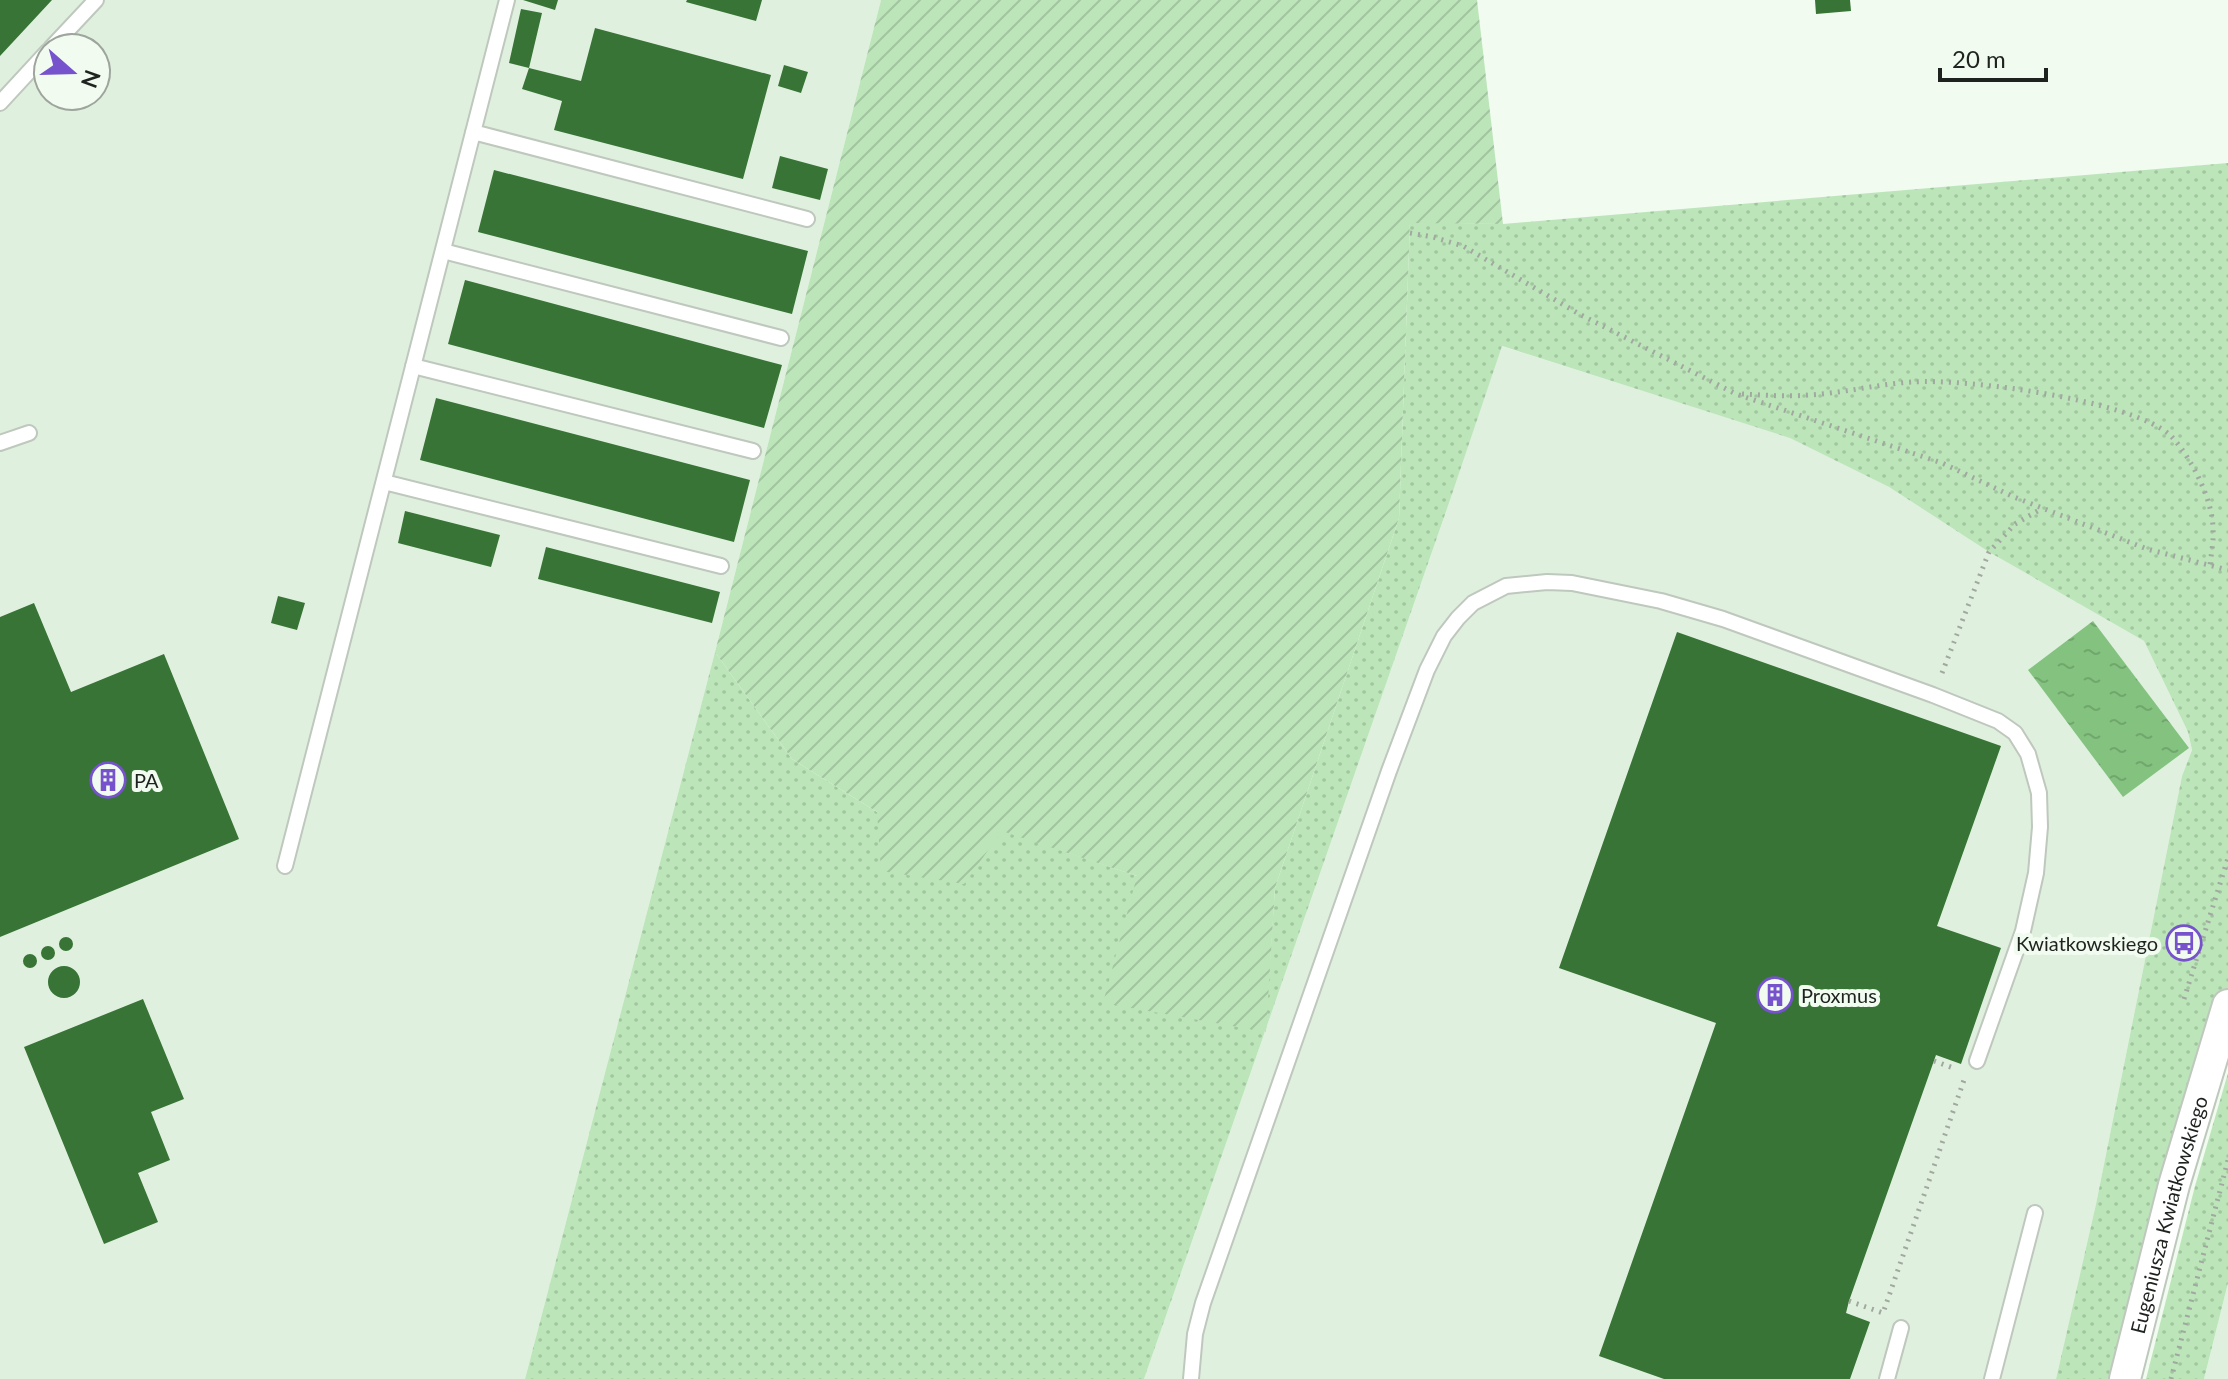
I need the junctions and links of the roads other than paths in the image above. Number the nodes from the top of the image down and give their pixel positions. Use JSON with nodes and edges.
{"nodes":[{"id":1,"x":96,"y":0,"type":"edge"},
{"id":2,"x":507,"y":0,"type":"edge"},
{"id":3,"x":66,"y":32,"type":"edge"},
{"id":4,"x":32,"y":68,"type":"edge"},
{"id":5,"x":0,"y":103,"type":"edge"},
{"id":6,"x":473,"y":132,"type":"junction"},
{"id":7,"x":807,"y":219,"type":"dead end"},
{"id":8,"x":443,"y":251,"type":"junction"},
{"id":9,"x":781,"y":338,"type":"dead end"},
{"id":10,"x":413,"y":366,"type":"junction"},
{"id":11,"x":29,"y":433,"type":"dead end"},
{"id":12,"x":0,"y":443,"type":"edge"},
{"id":13,"x":753,"y":451,"type":"dead end"},
{"id":14,"x":384,"y":482,"type":"junction"},
{"id":15,"x":721,"y":566,"type":"dead end"},
{"id":16,"x":285,"y":866,"type":"dead end"},
{"id":17,"x":2228,"y":1005,"type":"edge"},
{"id":18,"x":1977,"y":1061,"type":"dead end"},
{"id":19,"x":2035,"y":1213,"type":"dead end"},
{"id":20,"x":1901,"y":1328,"type":"dead end"},
{"id":21,"x":1191,"y":1379,"type":"edge"},
{"id":22,"x":1887,"y":1379,"type":"edge"},
{"id":23,"x":1992,"y":1379,"type":"edge"},
{"id":24,"x":2125,"y":1379,"type":"edge"}],
"edges":[{"from":1,"to":3,"type":"lane"},
{"from":2,"to":6,"type":"lane"},
{"from":4,"to":5,"type":"lane"},
{"from":6,"to":7,"type":"lane"},
{"from":6,"to":8,"type":"lane"},
{"from":8,"to":9,"type":"lane"},
{"from":8,"to":10,"type":"lane"},
{"from":10,"to":13,"type":"lane"},
{"from":10,"to":14,"type":"lane"},
{"from":11,"to":12,"type":"lane"},
{"from":14,"to":15,"type":"lane"},
{"from":14,"to":16,"type":"lane"},
{"from":17,"to":24,"type":"street","name":"Eugeniusza Kwiatkowskiego"},
{"from":18,"to":21,"type":"lane"},
{"from":19,"to":23,"type":"lane"},
{"from":20,"to":22,"type":"lane"}]}
